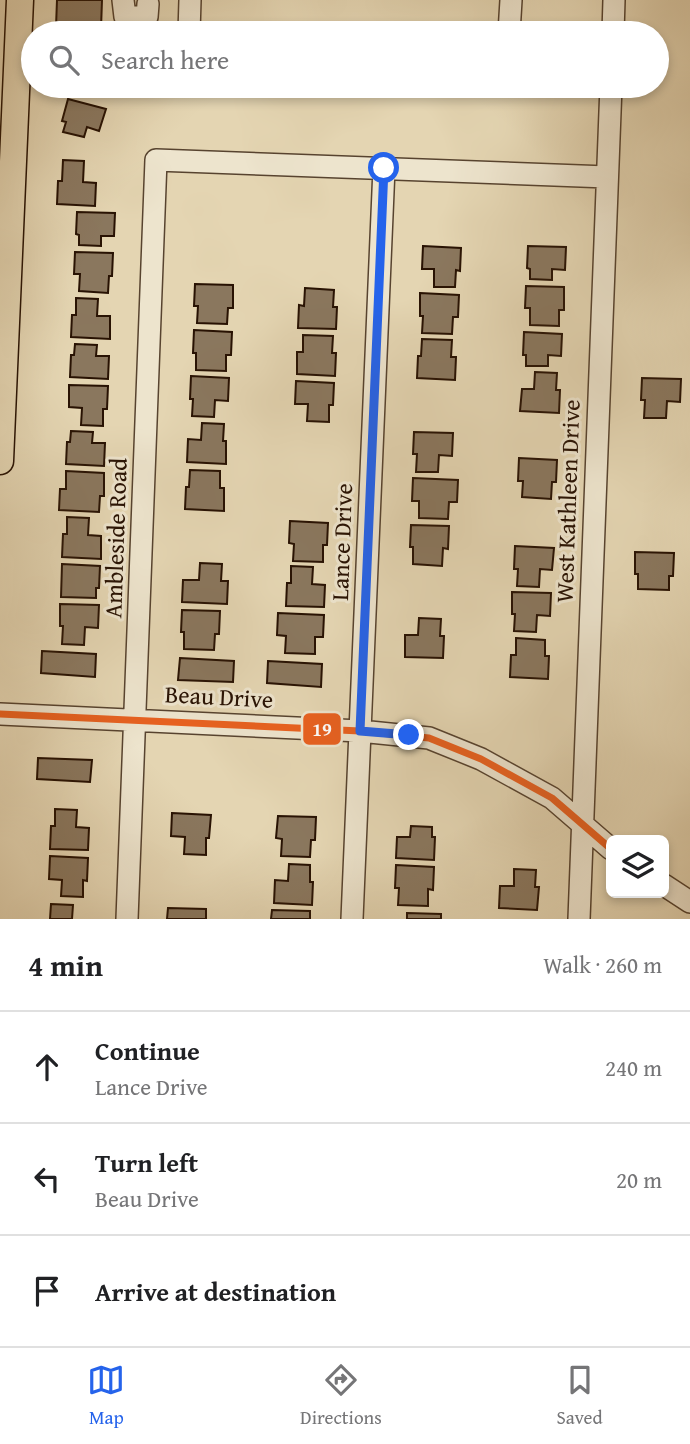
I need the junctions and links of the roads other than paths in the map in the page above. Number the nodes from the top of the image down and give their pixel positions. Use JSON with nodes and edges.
{"nodes":[{"id":1,"x":20,"y":0,"type":"edge"},
{"id":2,"x":122,"y":0,"type":"edge"},
{"id":3,"x":190,"y":0,"type":"edge"},
{"id":4,"x":511,"y":0,"type":"edge"},
{"id":5,"x":614,"y":0,"type":"edge"},
{"id":6,"x":148,"y":4,"type":"dead end"},
{"id":7,"x":189,"y":21,"type":"edge"},
{"id":8,"x":510,"y":21,"type":"edge"},
{"id":9,"x":613,"y":21,"type":"edge"},
{"id":10,"x":610,"y":98,"type":"edge"},
{"id":11,"x":7,"y":138,"type":"edge"},
{"id":12,"x":384,"y":168,"type":"junction"},
{"id":13,"x":607,"y":177,"type":"junction"},
{"id":14,"x":3,"y":314,"type":"edge"},
{"id":15,"x":0,"y":461,"type":"edge"},
{"id":16,"x":0,"y":715,"type":"edge"},
{"id":17,"x":136,"y":719,"type":"junction"},
{"id":18,"x":360,"y":731,"type":"junction"},
{"id":19,"x":583,"y":823,"type":"junction"},
{"id":20,"x":606,"y":846,"type":"edge"},
{"id":21,"x":669,"y":888,"type":"edge"},
{"id":22,"x":690,"y":902,"type":"edge"},
{"id":23,"x":127,"y":919,"type":"edge"},
{"id":24,"x":352,"y":919,"type":"edge"},
{"id":25,"x":579,"y":919,"type":"edge"}],
"edges":[{"from":1,"to":11,"type":"main road"},
{"from":2,"to":6,"type":"street"},
{"from":3,"to":7,"type":"street"},
{"from":4,"to":8,"type":"street"},
{"from":5,"to":9,"type":"street"},
{"from":10,"to":13,"type":"street","name":"West Kathleen Drive"},
{"from":11,"to":14,"type":"main road"},
{"from":12,"to":13,"type":"street"},
{"from":12,"to":17,"type":"street","name":"Ambleside Road"},
{"from":12,"to":18,"type":"street","name":"Lance Drive"},
{"from":13,"to":19,"type":"street","name":"West Kathleen Drive"},
{"from":14,"to":15,"type":"main road"},
{"from":16,"to":17,"type":"street","name":"Beau Drive"},
{"from":17,"to":18,"type":"street","name":"Beau Drive"},
{"from":17,"to":23,"type":"street","name":"Ambleside Road"},
{"from":18,"to":19,"type":"street","name":"Beau Drive"},
{"from":18,"to":24,"type":"street","name":"Lance Drive"},
{"from":19,"to":20,"type":"street","name":"Beau Drive"},
{"from":19,"to":25,"type":"street","name":"West Kathleen Drive"},
{"from":21,"to":22,"type":"street"}]}
